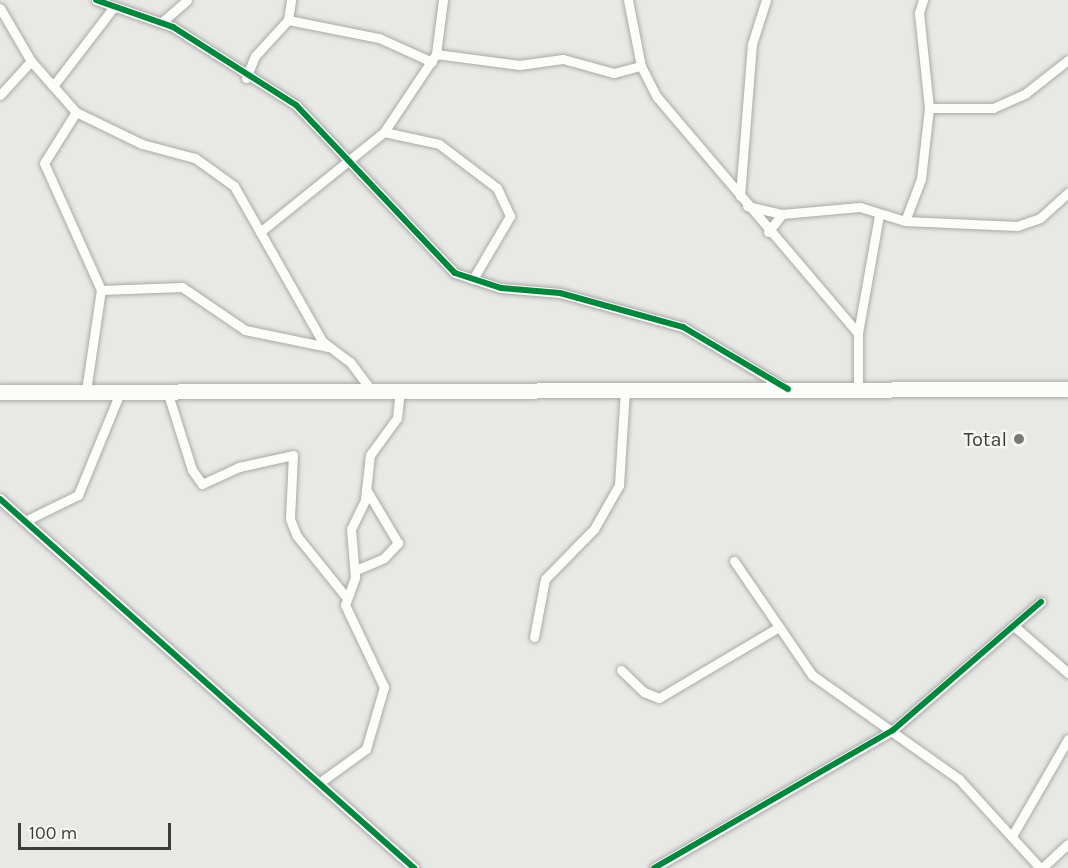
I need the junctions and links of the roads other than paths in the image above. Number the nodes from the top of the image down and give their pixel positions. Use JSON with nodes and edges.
{"nodes":[{"id":1,"x":98,"y":0,"type":"edge"},
{"id":2,"x":187,"y":0,"type":"edge"},
{"id":3,"x":291,"y":0,"type":"edge"},
{"id":4,"x":443,"y":0,"type":"edge"},
{"id":5,"x":628,"y":0,"type":"edge"},
{"id":6,"x":766,"y":0,"type":"edge"},
{"id":7,"x":923,"y":0,"type":"edge"},
{"id":8,"x":0,"y":8,"type":"edge"},
{"id":9,"x":113,"y":8,"type":"junction"},
{"id":10,"x":288,"y":20,"type":"junction"},
{"id":11,"x":162,"y":22,"type":"junction"},
{"id":12,"x":434,"y":58,"type":"junction"},
{"id":13,"x":1068,"y":60,"type":"edge"},
{"id":14,"x":31,"y":61,"type":"junction"},
{"id":15,"x":641,"y":66,"type":"junction"},
{"id":16,"x":246,"y":78,"type":"junction"},
{"id":17,"x":53,"y":86,"type":"junction"},
{"id":18,"x":0,"y":95,"type":"edge"},
{"id":19,"x":929,"y":108,"type":"junction"},
{"id":20,"x":76,"y":112,"type":"junction"},
{"id":21,"x":384,"y":132,"type":"junction"},
{"id":22,"x":348,"y":160,"type":"junction"},
{"id":23,"x":1068,"y":193,"type":"edge"},
{"id":24,"x":740,"y":196,"type":"junction"},
{"id":25,"x":747,"y":206,"type":"junction"},
{"id":26,"x":782,"y":214,"type":"junction"},
{"id":27,"x":879,"y":215,"type":"junction"},
{"id":28,"x":905,"y":221,"type":"junction"},
{"id":29,"x":260,"y":232,"type":"junction"},
{"id":30,"x":768,"y":232,"type":"junction"},
{"id":31,"x":473,"y":279,"type":"junction"},
{"id":32,"x":101,"y":290,"type":"junction"},
{"id":33,"x":858,"y":333,"type":"junction"},
{"id":34,"x":328,"y":347,"type":"junction"},
{"id":35,"x":788,"y":389,"type":"junction"},
{"id":36,"x":858,"y":389,"type":"junction"},
{"id":37,"x":1068,"y":389,"type":"edge"},
{"id":38,"x":121,"y":390,"type":"junction"},
{"id":39,"x":371,"y":390,"type":"junction"},
{"id":40,"x":400,"y":390,"type":"junction"},
{"id":41,"x":625,"y":390,"type":"junction"},
{"id":42,"x":86,"y":391,"type":"junction"},
{"id":43,"x":167,"y":391,"type":"junction"},
{"id":44,"x":0,"y":392,"type":"edge"},
{"id":45,"x":366,"y":489,"type":"junction"},
{"id":46,"x":0,"y":499,"type":"edge"},
{"id":47,"x":25,"y":521,"type":"junction"},
{"id":48,"x":734,"y":561,"type":"dead end"},
{"id":49,"x":356,"y":570,"type":"junction"},
{"id":50,"x":346,"y":597,"type":"junction"},
{"id":51,"x":1041,"y":602,"type":"dead end"},
{"id":52,"x":1014,"y":626,"type":"junction"},
{"id":53,"x":780,"y":627,"type":"junction"},
{"id":54,"x":534,"y":636,"type":"dead end"},
{"id":55,"x":621,"y":670,"type":"dead end"},
{"id":56,"x":1068,"y":673,"type":"edge"},
{"id":57,"x":893,"y":730,"type":"junction"},
{"id":58,"x":1068,"y":739,"type":"edge"},
{"id":59,"x":319,"y":783,"type":"junction"},
{"id":60,"x":1012,"y":836,"type":"junction"},
{"id":61,"x":1068,"y":844,"type":"edge"},
{"id":62,"x":414,"y":868,"type":"edge"},
{"id":63,"x":654,"y":868,"type":"edge"},
{"id":64,"x":1041,"y":868,"type":"edge"}],
"edges":[{"from":1,"to":9,"type":"street"},
{"from":2,"to":11,"type":"street"},
{"from":3,"to":10,"type":"street"},
{"from":4,"to":12,"type":"street"},
{"from":5,"to":15,"type":"street"},
{"from":6,"to":24,"type":"street"},
{"from":7,"to":19,"type":"street"},
{"from":8,"to":14,"type":"street"},
{"from":9,"to":11,"type":"street"},
{"from":9,"to":17,"type":"street"},
{"from":10,"to":12,"type":"street"},
{"from":10,"to":16,"type":"street"},
{"from":11,"to":16,"type":"street"},
{"from":12,"to":15,"type":"street"},
{"from":12,"to":21,"type":"street"},
{"from":13,"to":19,"type":"street"},
{"from":14,"to":17,"type":"street"},
{"from":14,"to":18,"type":"street"},
{"from":15,"to":24,"type":"street"},
{"from":16,"to":22,"type":"street"},
{"from":17,"to":20,"type":"street"},
{"from":19,"to":28,"type":"street"},
{"from":20,"to":29,"type":"street"},
{"from":20,"to":32,"type":"street"},
{"from":21,"to":22,"type":"street"},
{"from":21,"to":31,"type":"street"},
{"from":22,"to":29,"type":"street"},
{"from":22,"to":31,"type":"street"},
{"from":23,"to":28,"type":"street"},
{"from":24,"to":25,"type":"street"},
{"from":25,"to":26,"type":"street"},
{"from":25,"to":30,"type":"street"},
{"from":26,"to":27,"type":"street"},
{"from":26,"to":30,"type":"street"},
{"from":27,"to":28,"type":"street"},
{"from":27,"to":33,"type":"street"},
{"from":29,"to":34,"type":"street"},
{"from":30,"to":33,"type":"street"},
{"from":31,"to":35,"type":"street"},
{"from":32,"to":34,"type":"street"},
{"from":32,"to":42,"type":"street"},
{"from":33,"to":36,"type":"street"},
{"from":34,"to":39,"type":"street"},
{"from":35,"to":36,"type":"highway"},
{"from":35,"to":41,"type":"highway"},
{"from":36,"to":37,"type":"highway"},
{"from":38,"to":42,"type":"highway"},
{"from":38,"to":43,"type":"highway"},
{"from":38,"to":47,"type":"street"},
{"from":39,"to":40,"type":"highway"},
{"from":39,"to":43,"type":"highway"},
{"from":40,"to":41,"type":"highway"},
{"from":40,"to":45,"type":"street"},
{"from":41,"to":54,"type":"street"},
{"from":42,"to":44,"type":"highway"},
{"from":43,"to":50,"type":"street"},
{"from":45,"to":49,"type":"street"},
{"from":45,"to":49,"type":"street"},
{"from":46,"to":47,"type":"street"},
{"from":47,"to":59,"type":"street"},
{"from":48,"to":53,"type":"street"},
{"from":49,"to":50,"type":"street"},
{"from":50,"to":59,"type":"street"},
{"from":51,"to":52,"type":"street"},
{"from":52,"to":56,"type":"street"},
{"from":52,"to":57,"type":"street"},
{"from":53,"to":55,"type":"street"},
{"from":53,"to":57,"type":"street"},
{"from":57,"to":60,"type":"street"},
{"from":57,"to":63,"type":"street"},
{"from":58,"to":60,"type":"street"},
{"from":59,"to":62,"type":"street"},
{"from":60,"to":64,"type":"street"},
{"from":61,"to":64,"type":"street"}]}
